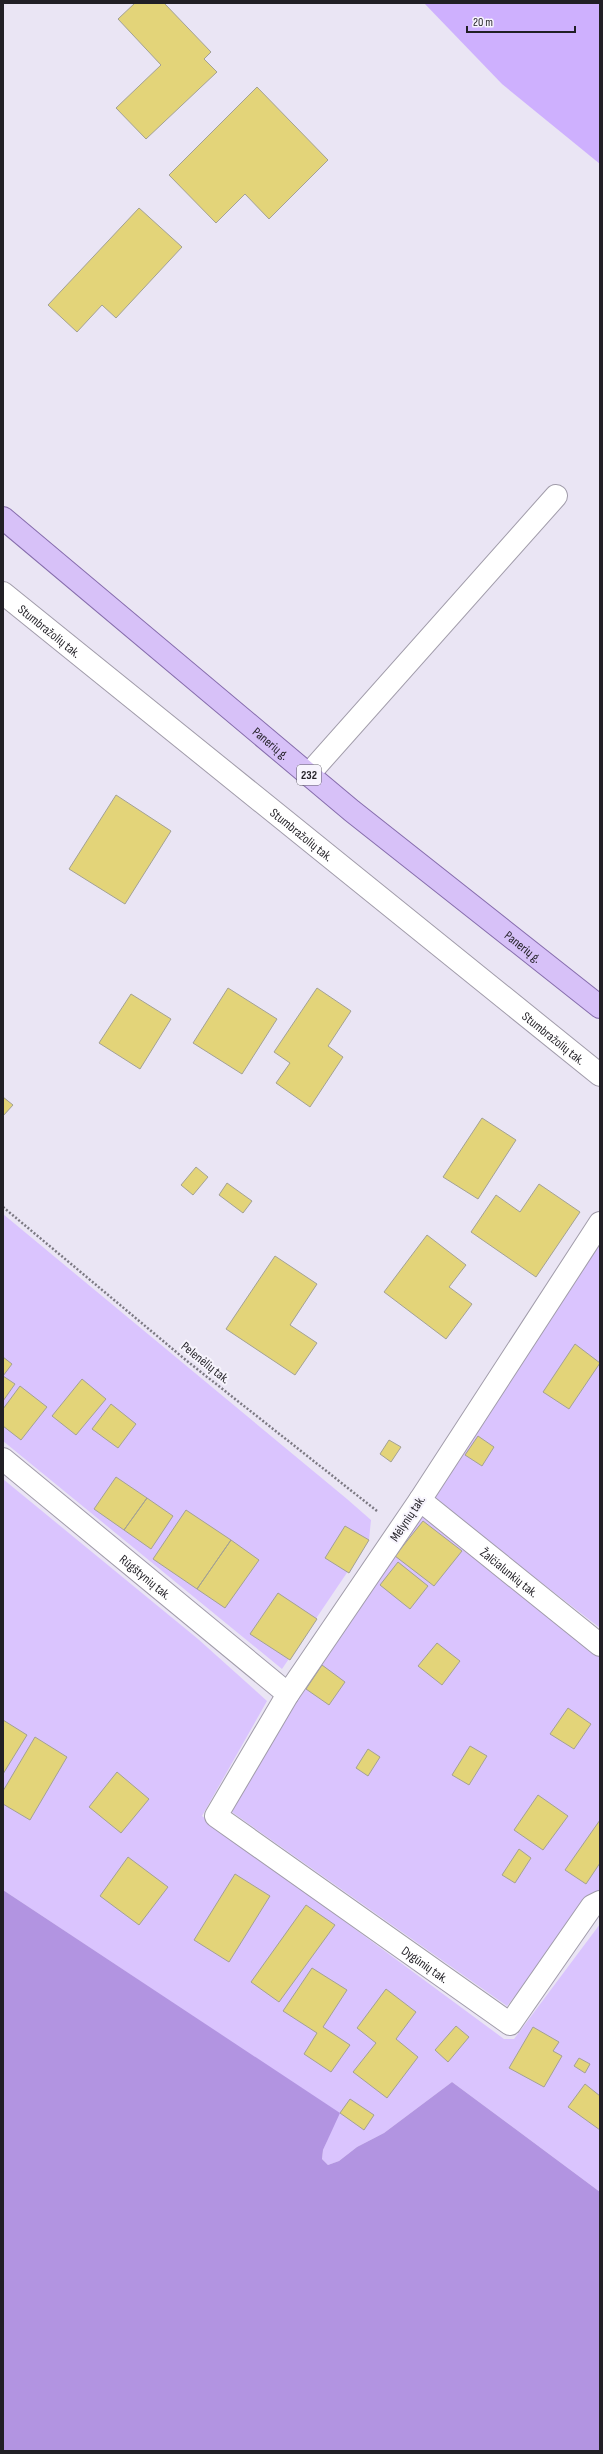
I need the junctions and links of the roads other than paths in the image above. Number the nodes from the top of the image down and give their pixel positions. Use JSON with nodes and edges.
{"nodes":[{"id":1,"x":556,"y":496,"type":"dead end"},
{"id":2,"x":3,"y":518,"type":"edge"},
{"id":3,"x":3,"y":593,"type":"edge"},
{"id":4,"x":308,"y":775,"type":"junction"},
{"id":5,"x":600,"y":1007,"type":"edge"},
{"id":6,"x":600,"y":1075,"type":"edge"},
{"id":7,"x":600,"y":1223,"type":"edge"},
{"id":8,"x":3,"y":1459,"type":"edge"},
{"id":9,"x":420,"y":1500,"type":"junction"},
{"id":10,"x":600,"y":1645,"type":"edge"},
{"id":11,"x":288,"y":1694,"type":"junction"},
{"id":12,"x":216,"y":1816,"type":"joint"},
{"id":13,"x":600,"y":1902,"type":"edge"}],
"edges":[{"from":1,"to":4,"type":"street"},
{"from":2,"to":4,"type":"main road","name":"Panerių g.","number":"232"},
{"from":3,"to":6,"type":"street","name":"Stumbražolių tak."},
{"from":4,"to":5,"type":"main road","name":"Panerių g.","number":"232"},
{"from":7,"to":9,"type":"street","name":"Mėlynių tak."},
{"from":8,"to":11,"type":"street","name":"Rūgštynių tak."},
{"from":9,"to":10,"type":"street","name":"Žalčialunkių tak."},
{"from":9,"to":11,"type":"street","name":"Mėlynių tak."},
{"from":11,"to":12,"type":"street","name":"Mėlynių tak."},
{"from":12,"to":13,"type":"street","name":"Dygūnių tak."}]}
